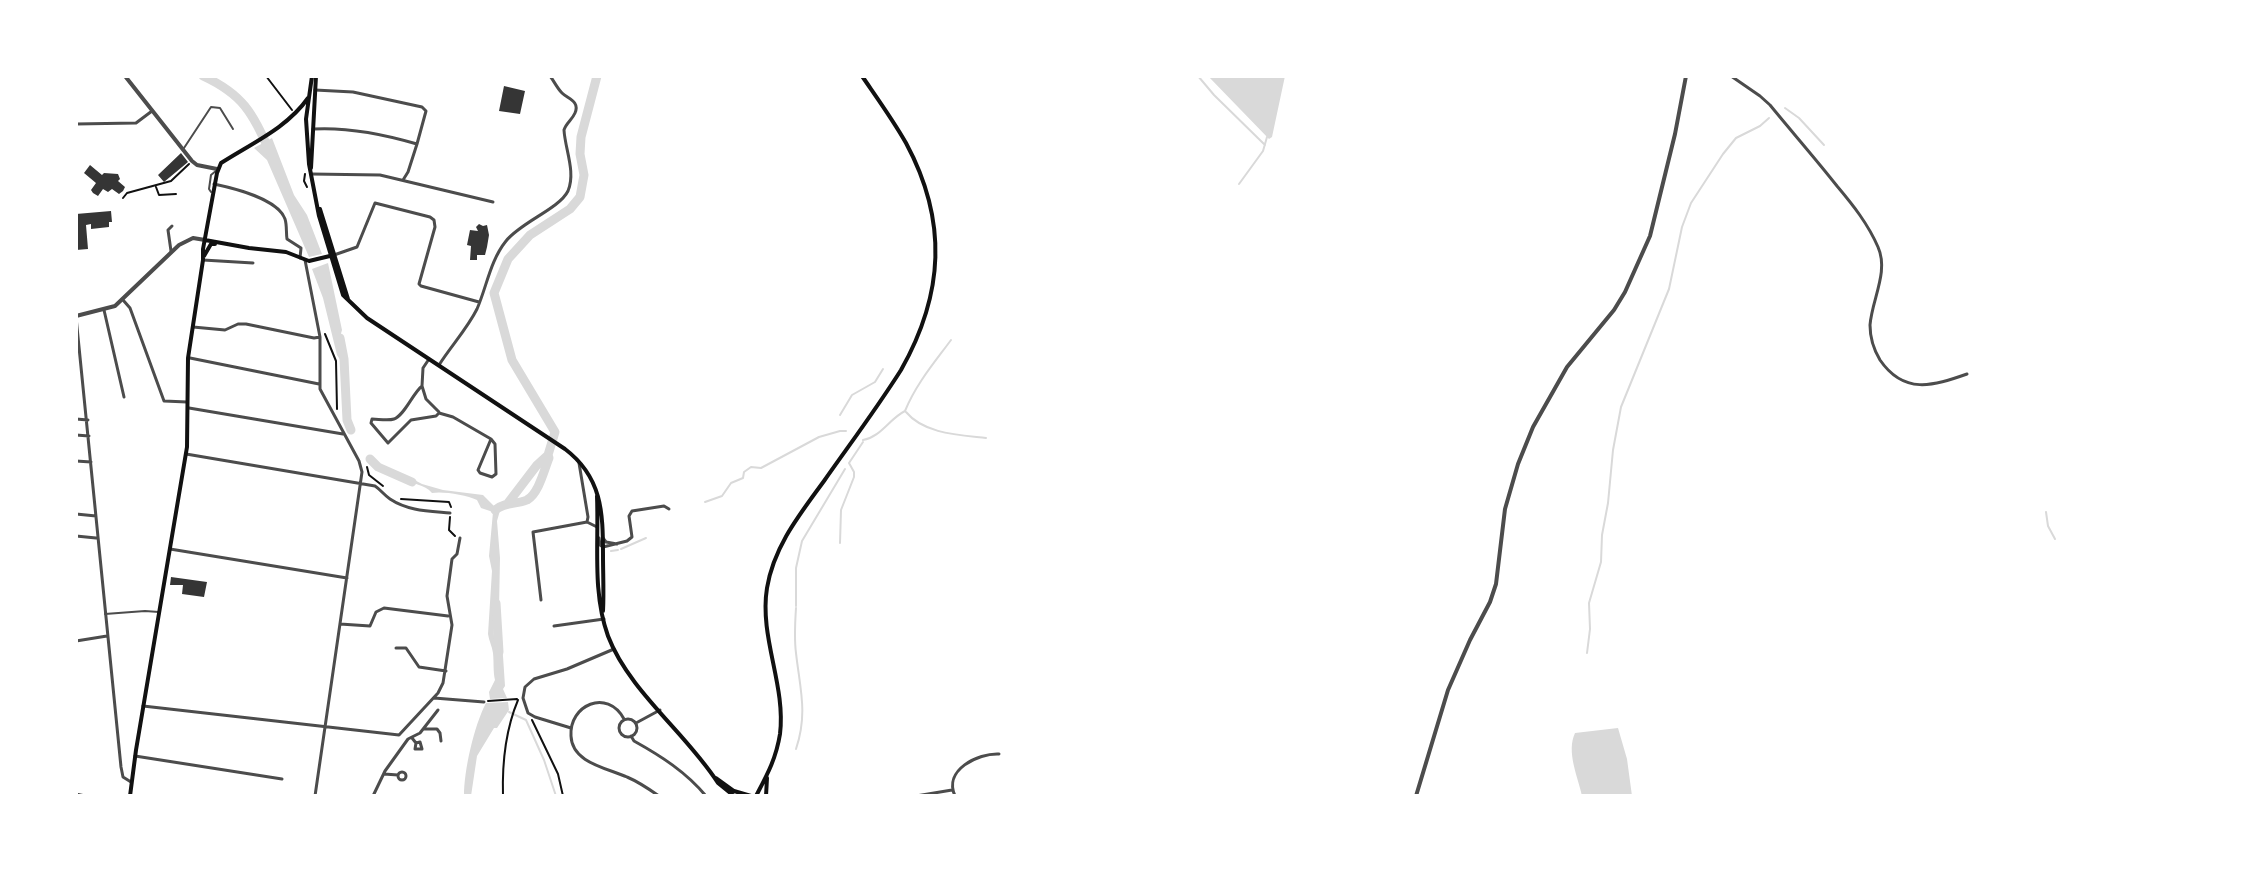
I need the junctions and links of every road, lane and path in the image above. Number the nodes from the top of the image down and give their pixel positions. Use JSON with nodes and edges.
{"nodes":[{"id":1,"x":125,"y":76,"type":"edge"},
{"id":2,"x":266,"y":76,"type":"edge"},
{"id":3,"x":314,"y":76,"type":"edge"},
{"id":4,"x":550,"y":76,"type":"edge"},
{"id":5,"x":862,"y":76,"type":"edge"},
{"id":6,"x":1686,"y":76,"type":"edge"},
{"id":7,"x":1731,"y":76,"type":"edge"},
{"id":8,"x":315,"y":90,"type":"junction"},
{"id":9,"x":153,"y":110,"type":"junction"},
{"id":10,"x":293,"y":111,"type":"dead end"},
{"id":11,"x":303,"y":111,"type":"junction"},
{"id":12,"x":76,"y":124,"type":"edge"},
{"id":13,"x":233,"y":129,"type":"dead end"},
{"id":14,"x":313,"y":129,"type":"junction"},
{"id":15,"x":417,"y":144,"type":"junction"},
{"id":16,"x":183,"y":149,"type":"junction"},
{"id":17,"x":190,"y":163,"type":"dead end"},
{"id":18,"x":217,"y":169,"type":"junction"},
{"id":19,"x":311,"y":171,"type":"junction"},
{"id":20,"x":403,"y":180,"type":"junction"},
{"id":21,"x":214,"y":184,"type":"junction"},
{"id":22,"x":155,"y":185,"type":"junction"},
{"id":23,"x":176,"y":194,"type":"dead end"},
{"id":24,"x":213,"y":195,"type":"junction"},
{"id":25,"x":123,"y":198,"type":"dead end"},
{"id":26,"x":493,"y":202,"type":"dead end"},
{"id":27,"x":172,"y":226,"type":"dead end"},
{"id":28,"x":205,"y":240,"type":"junction"},
{"id":29,"x":226,"y":244,"type":"junction"},
{"id":30,"x":171,"y":251,"type":"junction"},
{"id":31,"x":330,"y":256,"type":"junction"},
{"id":32,"x":204,"y":258,"type":"junction"},
{"id":33,"x":305,"y":260,"type":"junction"},
{"id":34,"x":253,"y":263,"type":"dead end"},
{"id":35,"x":122,"y":300,"type":"junction"},
{"id":36,"x":479,"y":302,"type":"junction"},
{"id":37,"x":104,"y":310,"type":"junction"},
{"id":38,"x":76,"y":316,"type":"edge"},
{"id":39,"x":193,"y":327,"type":"junction"},
{"id":40,"x":320,"y":337,"type":"junction"},
{"id":41,"x":188,"y":358,"type":"junction"},
{"id":42,"x":429,"y":359,"type":"junction"},
{"id":43,"x":439,"y":366,"type":"junction"},
{"id":44,"x":1967,"y":374,"type":"dead end"},
{"id":45,"x":319,"y":384,"type":"junction"},
{"id":46,"x":422,"y":386,"type":"junction"},
{"id":47,"x":124,"y":397,"type":"dead end"},
{"id":48,"x":187,"y":402,"type":"junction"},
{"id":49,"x":187,"y":408,"type":"junction"},
{"id":50,"x":439,"y":413,"type":"junction"},
{"id":51,"x":400,"y":414,"type":"junction"},
{"id":52,"x":76,"y":419,"type":"edge"},
{"id":53,"x":88,"y":420,"type":"junction"},
{"id":54,"x":408,"y":422,"type":"junction"},
{"id":55,"x":343,"y":434,"type":"junction"},
{"id":56,"x":76,"y":435,"type":"edge"},
{"id":57,"x":89,"y":436,"type":"junction"},
{"id":58,"x":491,"y":439,"type":"junction"},
{"id":59,"x":186,"y":454,"type":"junction"},
{"id":60,"x":579,"y":460,"type":"junction"},
{"id":61,"x":76,"y":461,"type":"edge"},
{"id":62,"x":91,"y":462,"type":"junction"},
{"id":63,"x":360,"y":484,"type":"junction"},
{"id":64,"x":597,"y":494,"type":"junction"},
{"id":65,"x":669,"y":509,"type":"dead end"},
{"id":66,"x":450,"y":513,"type":"dead end"},
{"id":67,"x":76,"y":514,"type":"edge"},
{"id":68,"x":96,"y":516,"type":"junction"},
{"id":69,"x":597,"y":521,"type":"junction"},
{"id":70,"x":587,"y":522,"type":"junction"},
{"id":71,"x":597,"y":534,"type":"junction"},
{"id":72,"x":76,"y":536,"type":"edge"},
{"id":73,"x":97,"y":538,"type":"junction"},
{"id":74,"x":460,"y":538,"type":"dead end"},
{"id":75,"x":603,"y":540,"type":"junction"},
{"id":76,"x":617,"y":544,"type":"junction"},
{"id":77,"x":603,"y":547,"type":"junction"},
{"id":78,"x":170,"y":549,"type":"junction"},
{"id":79,"x":347,"y":578,"type":"junction"},
{"id":80,"x":541,"y":600,"type":"dead end"},
{"id":81,"x":603,"y":611,"type":"junction"},
{"id":82,"x":160,"y":613,"type":"junction"},
{"id":83,"x":105,"y":614,"type":"junction"},
{"id":84,"x":449,"y":616,"type":"junction"},
{"id":85,"x":604,"y":619,"type":"junction"},
{"id":86,"x":340,"y":624,"type":"junction"},
{"id":87,"x":554,"y":626,"type":"dead end"},
{"id":88,"x":107,"y":636,"type":"junction"},
{"id":89,"x":76,"y":641,"type":"edge"},
{"id":90,"x":396,"y":648,"type":"dead end"},
{"id":91,"x":614,"y":649,"type":"junction"},
{"id":92,"x":446,"y":671,"type":"junction"},
{"id":93,"x":434,"y":698,"type":"junction"},
{"id":94,"x":518,"y":699,"type":"junction"},
{"id":95,"x":484,"y":702,"type":"joint"},
{"id":96,"x":520,"y":705,"type":"dead end"},
{"id":97,"x":143,"y":706,"type":"junction"},
{"id":98,"x":438,"y":710,"type":"dead end"},
{"id":99,"x":660,"y":710,"type":"junction"},
{"id":100,"x":531,"y":717,"type":"dead end"},
{"id":101,"x":624,"y":719,"type":"junction"},
{"id":102,"x":636,"y":723,"type":"junction"},
{"id":103,"x":325,"y":727,"type":"junction"},
{"id":104,"x":571,"y":728,"type":"junction"},
{"id":105,"x":424,"y":729,"type":"junction"},
{"id":106,"x":402,"y":733,"type":"junction"},
{"id":107,"x":631,"y":736,"type":"junction"},
{"id":108,"x":410,"y":738,"type":"junction"},
{"id":109,"x":441,"y":741,"type":"dead end"},
{"id":110,"x":416,"y":743,"type":"dead end"},
{"id":111,"x":999,"y":754,"type":"dead end"},
{"id":112,"x":135,"y":756,"type":"junction"},
{"id":113,"x":384,"y":774,"type":"junction"},
{"id":114,"x":398,"y":775,"type":"dead end"},
{"id":115,"x":714,"y":777,"type":"junction"},
{"id":116,"x":767,"y":778,"type":"junction"},
{"id":117,"x":282,"y":779,"type":"dead end"},
{"id":118,"x":131,"y":782,"type":"junction"},
{"id":119,"x":76,"y":783,"type":"edge"},
{"id":120,"x":952,"y":790,"type":"junction"},
{"id":121,"x":76,"y":794,"type":"edge"},
{"id":122,"x":85,"y":796,"type":"edge"},
{"id":123,"x":130,"y":796,"type":"edge"},
{"id":124,"x":315,"y":796,"type":"edge"},
{"id":125,"x":373,"y":796,"type":"edge"},
{"id":126,"x":503,"y":796,"type":"edge"},
{"id":127,"x":563,"y":796,"type":"edge"},
{"id":128,"x":659,"y":796,"type":"edge"},
{"id":129,"x":706,"y":796,"type":"edge"},
{"id":130,"x":734,"y":796,"type":"edge"},
{"id":131,"x":755,"y":796,"type":"edge"},
{"id":132,"x":766,"y":796,"type":"edge"},
{"id":133,"x":916,"y":796,"type":"edge"},
{"id":134,"x":955,"y":796,"type":"edge"},
{"id":135,"x":1416,"y":796,"type":"edge"}],
"edges":[{"from":1,"to":9,"type":"street"},
{"from":2,"to":10,"type":"path"},
{"from":3,"to":8,"type":"main road"},
{"from":3,"to":11,"type":"main road"},
{"from":4,"to":36,"type":"street"},
{"from":5,"to":116,"type":"main road"},
{"from":6,"to":135,"type":"street"},
{"from":7,"to":44,"type":"street"},
{"from":8,"to":14,"type":"main road"},
{"from":8,"to":15,"type":"street"},
{"from":9,"to":12,"type":"street"},
{"from":9,"to":16,"type":"street"},
{"from":11,"to":14,"type":"main road"},
{"from":11,"to":18,"type":"main road"},
{"from":11,"to":19,"type":"main road"},
{"from":13,"to":16,"type":"street"},
{"from":14,"to":15,"type":"street"},
{"from":14,"to":19,"type":"main road"},
{"from":15,"to":20,"type":"street"},
{"from":16,"to":18,"type":"street"},
{"from":17,"to":22,"type":"path"},
{"from":18,"to":21,"type":"main road"},
{"from":18,"to":24,"type":"street"},
{"from":19,"to":20,"type":"street"},
{"from":19,"to":31,"type":"main road"},
{"from":20,"to":26,"type":"street"},
{"from":21,"to":24,"type":"main road"},
{"from":21,"to":33,"type":"street"},
{"from":22,"to":23,"type":"path"},
{"from":22,"to":25,"type":"path"},
{"from":24,"to":28,"type":"main road"},
{"from":27,"to":30,"type":"street"},
{"from":28,"to":29,"type":"main road"},
{"from":28,"to":30,"type":"street"},
{"from":28,"to":32,"type":"main road"},
{"from":29,"to":32,"type":"main road"},
{"from":29,"to":33,"type":"main road"},
{"from":30,"to":35,"type":"street"},
{"from":31,"to":33,"type":"main road"},
{"from":31,"to":36,"type":"street"},
{"from":31,"to":42,"type":"main road"},
{"from":32,"to":34,"type":"street"},
{"from":32,"to":39,"type":"main road"},
{"from":33,"to":40,"type":"street"},
{"from":35,"to":37,"type":"street"},
{"from":35,"to":48,"type":"street"},
{"from":36,"to":43,"type":"street"},
{"from":37,"to":38,"type":"street"},
{"from":37,"to":47,"type":"street"},
{"from":38,"to":53,"type":"street"},
{"from":39,"to":40,"type":"street"},
{"from":39,"to":41,"type":"main road"},
{"from":40,"to":45,"type":"street"},
{"from":41,"to":45,"type":"street"},
{"from":41,"to":48,"type":"main road"},
{"from":42,"to":43,"type":"main road"},
{"from":42,"to":46,"type":"street"},
{"from":43,"to":60,"type":"main road"},
{"from":45,"to":55,"type":"street"},
{"from":46,"to":50,"type":"street"},
{"from":46,"to":51,"type":"street"},
{"from":48,"to":49,"type":"main road"},
{"from":49,"to":55,"type":"street"},
{"from":49,"to":59,"type":"main road"},
{"from":50,"to":54,"type":"street"},
{"from":50,"to":58,"type":"street"},
{"from":51,"to":54,"type":"street"},
{"from":51,"to":54,"type":"street"},
{"from":52,"to":53,"type":"street"},
{"from":53,"to":57,"type":"street"},
{"from":55,"to":63,"type":"street"},
{"from":56,"to":57,"type":"street"},
{"from":57,"to":62,"type":"street"},
{"from":58,"to":58,"type":"street"},
{"from":59,"to":63,"type":"street"},
{"from":59,"to":78,"type":"main road"},
{"from":60,"to":64,"type":"main road"},
{"from":60,"to":70,"type":"street"},
{"from":61,"to":62,"type":"street"},
{"from":62,"to":68,"type":"street"},
{"from":63,"to":66,"type":"street"},
{"from":63,"to":79,"type":"street"},
{"from":64,"to":69,"type":"main road"},
{"from":64,"to":75,"type":"main road"},
{"from":65,"to":76,"type":"street"},
{"from":67,"to":68,"type":"street"},
{"from":68,"to":73,"type":"street"},
{"from":69,"to":70,"type":"street"},
{"from":69,"to":71,"type":"main road"},
{"from":69,"to":75,"type":"street"},
{"from":70,"to":80,"type":"street"},
{"from":71,"to":77,"type":"street"},
{"from":71,"to":81,"type":"main road"},
{"from":72,"to":73,"type":"street"},
{"from":73,"to":83,"type":"street"},
{"from":74,"to":84,"type":"street"},
{"from":75,"to":76,"type":"street"},
{"from":75,"to":77,"type":"main road"},
{"from":76,"to":77,"type":"street"},
{"from":77,"to":81,"type":"main road"},
{"from":78,"to":79,"type":"street"},
{"from":78,"to":82,"type":"main road"},
{"from":79,"to":86,"type":"street"},
{"from":81,"to":85,"type":"main road"},
{"from":82,"to":83,"type":"street"},
{"from":82,"to":97,"type":"main road"},
{"from":83,"to":88,"type":"street"},
{"from":84,"to":86,"type":"street"},
{"from":84,"to":92,"type":"street"},
{"from":85,"to":87,"type":"street"},
{"from":85,"to":91,"type":"main road"},
{"from":86,"to":103,"type":"street"},
{"from":88,"to":89,"type":"street"},
{"from":88,"to":118,"type":"street"},
{"from":90,"to":92,"type":"street"},
{"from":91,"to":99,"type":"main road"},
{"from":91,"to":104,"type":"street"},
{"from":92,"to":93,"type":"street"},
{"from":93,"to":95,"type":"street"},
{"from":93,"to":106,"type":"street"},
{"from":94,"to":95,"type":"path"},
{"from":94,"to":96,"type":"path"},
{"from":94,"to":126,"type":"path"},
{"from":97,"to":103,"type":"street"},
{"from":97,"to":112,"type":"main road"},
{"from":98,"to":105,"type":"street"},
{"from":99,"to":102,"type":"street"},
{"from":99,"to":115,"type":"main road"},
{"from":100,"to":127,"type":"path"},
{"from":101,"to":102,"type":"street"},
{"from":101,"to":104,"type":"street"},
{"from":101,"to":107,"type":"street"},
{"from":102,"to":107,"type":"street"},
{"from":103,"to":106,"type":"street"},
{"from":103,"to":124,"type":"street"},
{"from":104,"to":128,"type":"street"},
{"from":105,"to":108,"type":"street"},
{"from":105,"to":109,"type":"street"},
{"from":106,"to":108,"type":"street"},
{"from":107,"to":129,"type":"street"},
{"from":108,"to":110,"type":"street"},
{"from":108,"to":113,"type":"street"},
{"from":111,"to":120,"type":"street"},
{"from":112,"to":117,"type":"street"},
{"from":112,"to":118,"type":"main road"},
{"from":113,"to":114,"type":"street"},
{"from":113,"to":125,"type":"street"},
{"from":115,"to":130,"type":"main road"},
{"from":115,"to":131,"type":"main road"},
{"from":116,"to":131,"type":"main road"},
{"from":116,"to":132,"type":"main road"},
{"from":118,"to":123,"type":"main road"},
{"from":119,"to":121,"type":"street"},
{"from":120,"to":133,"type":"street"},
{"from":120,"to":134,"type":"street"},
{"from":121,"to":122,"type":"street"}]}
